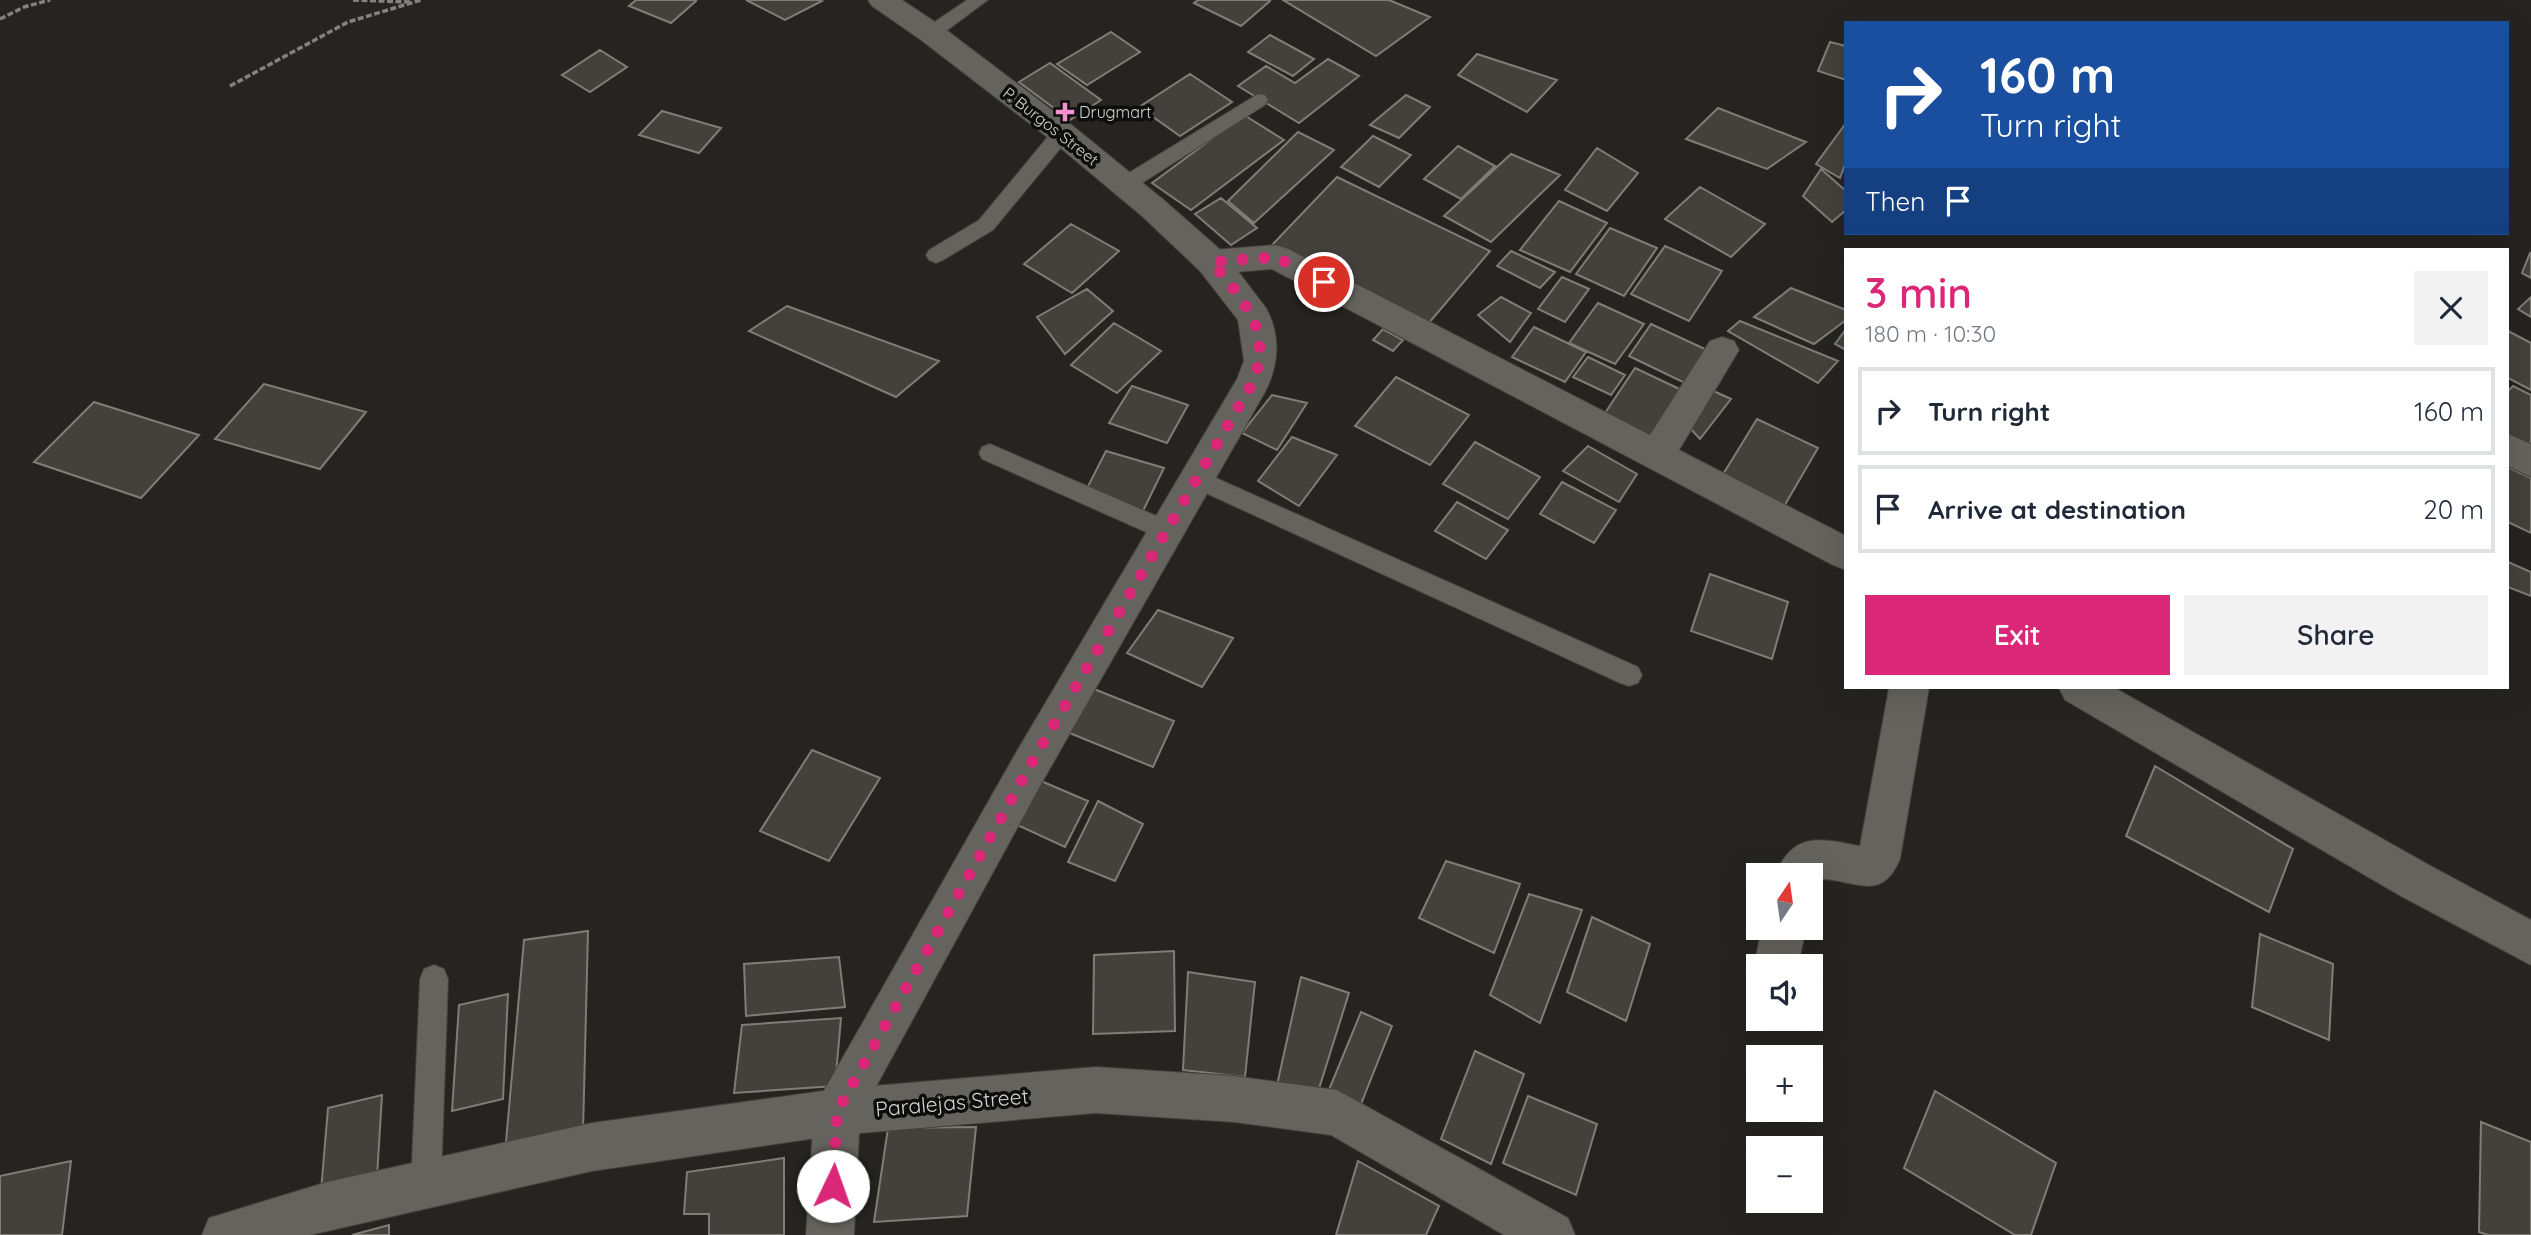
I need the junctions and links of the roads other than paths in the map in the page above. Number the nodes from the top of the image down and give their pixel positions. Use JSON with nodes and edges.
{"nodes":[{"id":1,"x":882,"y":0,"type":"edge"},
{"id":2,"x":979,"y":0,"type":"edge"},
{"id":3,"x":931,"y":33,"type":"junction"},
{"id":4,"x":1258,"y":100,"type":"dead end"},
{"id":5,"x":1062,"y":133,"type":"junction"},
{"id":6,"x":1124,"y":185,"type":"junction"},
{"id":7,"x":936,"y":255,"type":"dead end"},
{"id":8,"x":1212,"y":262,"type":"junction"},
{"id":9,"x":1722,"y":350,"type":"dead end"},
{"id":10,"x":2509,"y":449,"type":"edge"},
{"id":11,"x":990,"y":453,"type":"dead end"},
{"id":12,"x":1657,"y":454,"type":"junction"},
{"id":13,"x":2531,"y":462,"type":"edge"},
{"id":14,"x":1196,"y":478,"type":"junction"},
{"id":15,"x":1165,"y":530,"type":"junction"},
{"id":16,"x":1844,"y":553,"type":"edge"},
{"id":17,"x":1629,"y":675,"type":"dead end"},
{"id":18,"x":1909,"y":689,"type":"edge"},
{"id":19,"x":2082,"y":689,"type":"edge"},
{"id":20,"x":1805,"y":863,"type":"edge"},
{"id":21,"x":2531,"y":943,"type":"edge"},
{"id":22,"x":434,"y":979,"type":"dead end"},
{"id":23,"x":837,"y":1112,"type":"junction"},
{"id":24,"x":426,"y":1184,"type":"junction"},
{"id":25,"x":327,"y":1220,"type":"edge"},
{"id":26,"x":226,"y":1235,"type":"edge"},
{"id":27,"x":830,"y":1235,"type":"edge"},
{"id":28,"x":1551,"y":1235,"type":"edge"}],
"edges":[{"from":1,"to":3,"type":"street","name":"P. Burgos Street"},
{"from":2,"to":3,"type":"lane"},
{"from":3,"to":5,"type":"street","name":"P. Burgos Street"},
{"from":4,"to":6,"type":"lane"},
{"from":5,"to":6,"type":"street","name":"P. Burgos Street"},
{"from":5,"to":7,"type":"lane"},
{"from":6,"to":8,"type":"street","name":"P. Burgos Street"},
{"from":8,"to":12,"type":"street"},
{"from":8,"to":14,"type":"street","name":"P. Burgos Street"},
{"from":9,"to":12,"type":"street"},
{"from":10,"to":13,"type":"street"},
{"from":11,"to":15,"type":"lane"},
{"from":12,"to":16,"type":"street"},
{"from":14,"to":15,"type":"street","name":"P. Burgos Street"},
{"from":14,"to":17,"type":"lane"},
{"from":15,"to":23,"type":"street","name":"P. Burgos Street"},
{"from":18,"to":20,"type":"street"},
{"from":19,"to":21,"type":"street"},
{"from":22,"to":24,"type":"lane"},
{"from":23,"to":24,"type":"street","name":"Paralejas Street"},
{"from":23,"to":27,"type":"street"},
{"from":23,"to":28,"type":"street","name":"Paralejas Street"},
{"from":24,"to":25,"type":"street","name":"Paralejas Street"},
{"from":25,"to":26,"type":"street","name":"Paralejas Street"}]}
